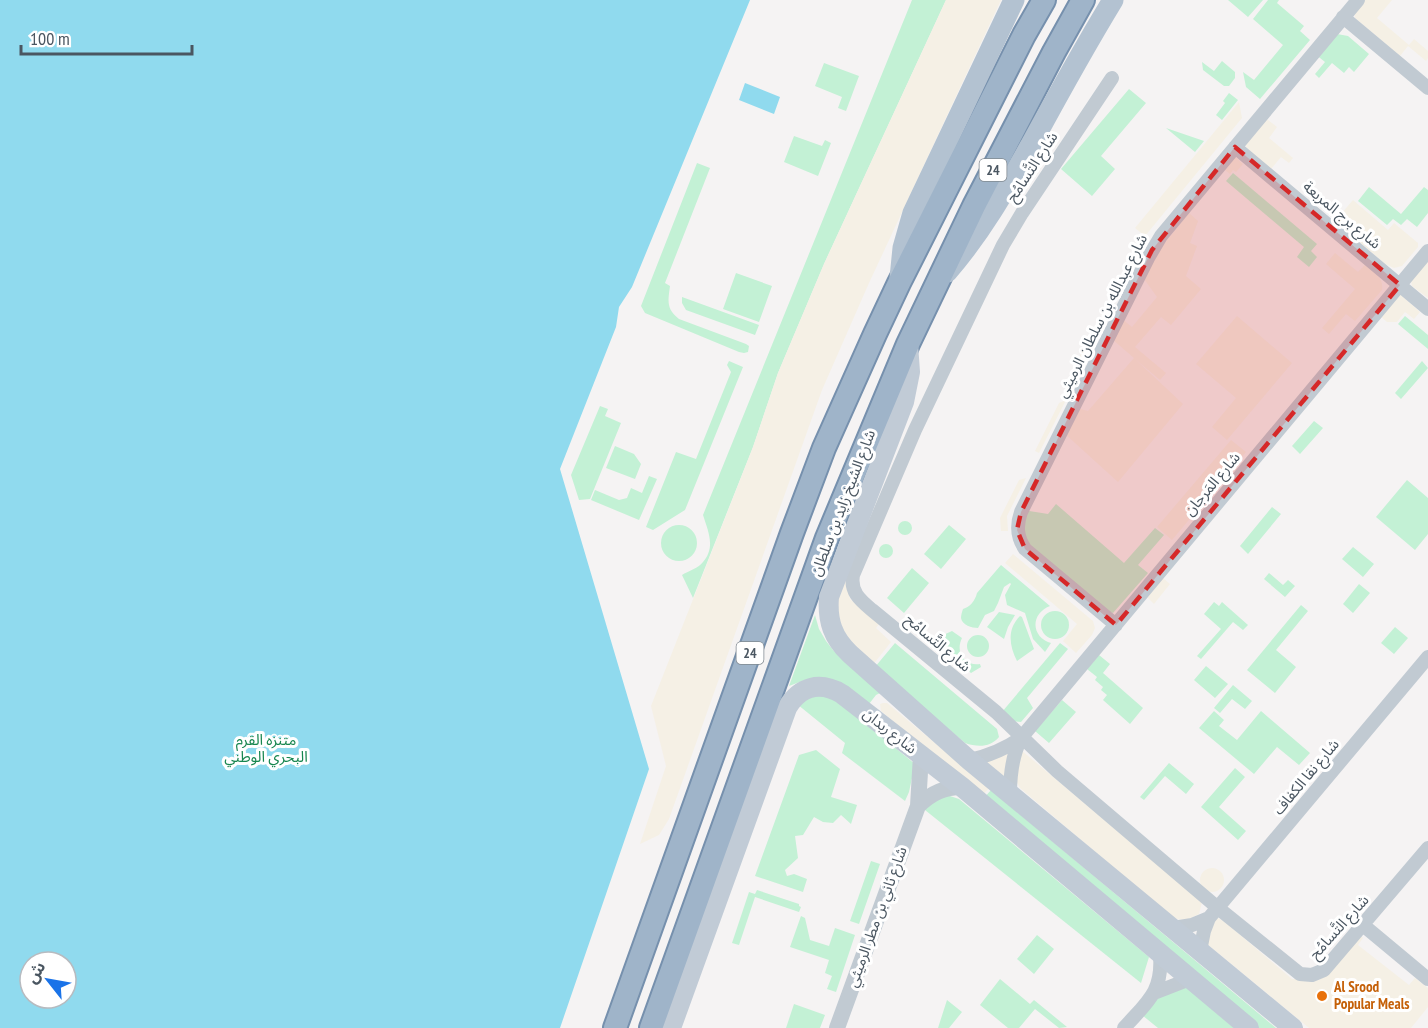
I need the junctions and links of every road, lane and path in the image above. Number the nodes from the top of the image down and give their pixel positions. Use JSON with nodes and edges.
{"nodes":[{"id":1,"x":1014,"y":0,"type":"edge"},
{"id":2,"x":1044,"y":0,"type":"edge"},
{"id":3,"x":1083,"y":0,"type":"edge"},
{"id":4,"x":1113,"y":0,"type":"edge"},
{"id":5,"x":1358,"y":0,"type":"edge"},
{"id":6,"x":1343,"y":17,"type":"junction"},
{"id":7,"x":1112,"y":78,"type":"dead end"},
{"id":8,"x":1428,"y":88,"type":"edge"},
{"id":9,"x":1235,"y":147,"type":"junction"},
{"id":10,"x":1428,"y":251,"type":"edge"},
{"id":11,"x":899,"y":283,"type":"junction"},
{"id":12,"x":936,"y":283,"type":"junction"},
{"id":13,"x":1400,"y":285,"type":"junction"},
{"id":14,"x":1428,"y":309,"type":"edge"},
{"id":15,"x":908,"y":344,"type":"junction"},
{"id":16,"x":1116,"y":625,"type":"junction"},
{"id":17,"x":1428,"y":657,"type":"edge"},
{"id":18,"x":897,"y":695,"type":"junction"},
{"id":19,"x":877,"y":721,"type":"junction"},
{"id":20,"x":1021,"y":738,"type":"junction"},
{"id":21,"x":921,"y":755,"type":"junction"},
{"id":22,"x":969,"y":760,"type":"junction"},
{"id":23,"x":962,"y":787,"type":"junction"},
{"id":24,"x":1010,"y":794,"type":"junction"},
{"id":25,"x":918,"y":806,"type":"junction"},
{"id":26,"x":1428,"y":848,"type":"edge"},
{"id":27,"x":1213,"y":913,"type":"junction"},
{"id":28,"x":1363,"y":926,"type":"junction"},
{"id":29,"x":1173,"y":928,"type":"junction"},
{"id":30,"x":1200,"y":951,"type":"junction"},
{"id":31,"x":1160,"y":955,"type":"junction"},
{"id":32,"x":1190,"y":979,"type":"junction"},
{"id":33,"x":1428,"y":979,"type":"edge"},
{"id":34,"x":1154,"y":993,"type":"junction"},
{"id":35,"x":615,"y":1028,"type":"edge"},
{"id":36,"x":651,"y":1028,"type":"edge"},
{"id":37,"x":672,"y":1028,"type":"edge"},
{"id":38,"x":837,"y":1028,"type":"edge"},
{"id":39,"x":1124,"y":1028,"type":"edge"},
{"id":40,"x":1249,"y":1028,"type":"edge"},
{"id":41,"x":1293,"y":1028,"type":"edge"}],
"edges":[{"from":1,"to":11,"type":"main road"},
{"from":2,"to":11,"type":"highway","number":"24"},
{"from":3,"to":12,"type":"highway","name":"شارع الشيخ زايد بن سلطان","number":"24"},
{"from":4,"to":12,"type":"main road"},
{"from":5,"to":6,"type":"street","name":"شارع عبدالله بن سلطان الرميثي"},
{"from":6,"to":8,"type":"street"},
{"from":6,"to":9,"type":"street","name":"شارع عبدالله بن سلطان الرميثي"},
{"from":7,"to":20,"type":"street","name":"شارع التَّسامُح"},
{"from":9,"to":13,"type":"street","name":"شارع برج المربعة"},
{"from":9,"to":16,"type":"street","name":"شارع عبدالله بن سلطان الرميثي"},
{"from":10,"to":13,"type":"street","name":"شارع المَرجان"},
{"from":11,"to":35,"type":"highway","number":"24"},
{"from":12,"to":15,"type":"highway","name":"شارع الشيخ زايد بن سلطان","number":"24"},
{"from":13,"to":14,"type":"street","name":"شارع برج المربعة"},
{"from":13,"to":16,"type":"street","name":"شارع المَرجان"},
{"from":15,"to":18,"type":"main road","name":"شارع ربدان"},
{"from":15,"to":36,"type":"highway","name":"شارع الشيخ زايد بن سلطان","number":"24"},
{"from":16,"to":20,"type":"street","name":"شارع المَرجان"},
{"from":17,"to":27,"type":"street","name":"شارع نقا الكفاف"},
{"from":18,"to":19,"type":"main road"},
{"from":18,"to":22,"type":"main road","name":"شارع ربدان"},
{"from":19,"to":21,"type":"main road","name":"شارع ربدان"},
{"from":19,"to":37,"type":"main road","name":"شارع ربدان"},
{"from":20,"to":22,"type":"street","name":"شارع المَرجان"},
{"from":20,"to":24,"type":"street","name":"شارع المَرجان"},
{"from":20,"to":27,"type":"street","name":"شارع التَّسامُح"},
{"from":21,"to":23,"type":"main road","name":"شارع ربدان"},
{"from":21,"to":25,"type":"street","name":"شارع ثاني بن مطر الرميثي"},
{"from":22,"to":24,"type":"main road","name":"شارع ربدان"},
{"from":23,"to":25,"type":"street"},
{"from":23,"to":31,"type":"main road","name":"شارع ربدان"},
{"from":24,"to":29,"type":"main road","name":"شارع ربدان"},
{"from":25,"to":38,"type":"street","name":"شارع ثاني بن مطر الرميثي"},
{"from":26,"to":28,"type":"street","name":"شارع التَّسامُح"},
{"from":27,"to":28,"type":"street","name":"شارع التَّسامُح"},
{"from":27,"to":29,"type":"street"},
{"from":27,"to":30,"type":"street","name":"شارع نقا الكفاف"},
{"from":28,"to":33,"type":"street"},
{"from":29,"to":30,"type":"main road","name":"شارع ربدان"},
{"from":30,"to":41,"type":"main road","name":"شارع ربدان"},
{"from":31,"to":32,"type":"main road","name":"شارع ربدان"},
{"from":31,"to":34,"type":"street"},
{"from":32,"to":34,"type":"street"},
{"from":32,"to":40,"type":"main road","name":"شارع ربدان"},
{"from":34,"to":39,"type":"street"}]}
